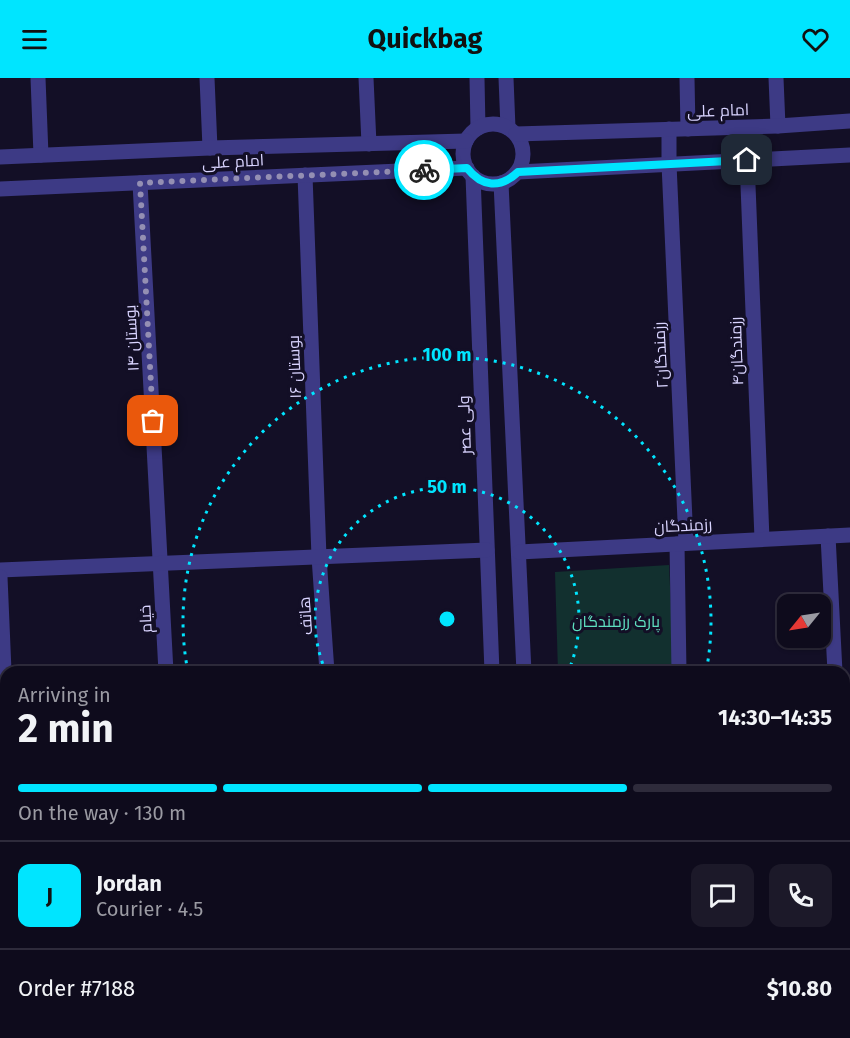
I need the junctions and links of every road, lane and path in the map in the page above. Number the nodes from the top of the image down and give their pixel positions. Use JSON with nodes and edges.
{"nodes":[{"id":1,"x":38,"y":78,"type":"edge"},
{"id":2,"x":207,"y":78,"type":"edge"},
{"id":3,"x":366,"y":78,"type":"edge"},
{"id":4,"x":477,"y":78,"type":"edge"},
{"id":5,"x":506,"y":78,"type":"edge"},
{"id":6,"x":687,"y":78,"type":"edge"},
{"id":7,"x":776,"y":78,"type":"edge"},
{"id":8,"x":850,"y":121,"type":"edge"},
{"id":9,"x":778,"y":126,"type":"junction"},
{"id":10,"x":478,"y":128,"type":"junction"},
{"id":11,"x":669,"y":129,"type":"junction"},
{"id":12,"x":688,"y":129,"type":"junction"},
{"id":13,"x":512,"y":131,"type":"junction"},
{"id":14,"x":466,"y":141,"type":"junction"},
{"id":15,"x":369,"y":144,"type":"junction"},
{"id":16,"x":210,"y":148,"type":"junction"},
{"id":17,"x":41,"y":155,"type":"junction"},
{"id":18,"x":850,"y":155,"type":"edge"},
{"id":19,"x":0,"y":157,"type":"edge"},
{"id":20,"x":747,"y":160,"type":"junction"},
{"id":21,"x":669,"y":164,"type":"junction"},
{"id":22,"x":470,"y":172,"type":"junction"},
{"id":23,"x":518,"y":172,"type":"junction"},
{"id":24,"x":305,"y":175,"type":"junction"},
{"id":25,"x":140,"y":183,"type":"junction"},
{"id":26,"x":501,"y":183,"type":"junction"},
{"id":27,"x":0,"y":189,"type":"edge"},
{"id":28,"x":850,"y":535,"type":"edge"},
{"id":29,"x":828,"y":536,"type":"junction"},
{"id":30,"x":762,"y":539,"type":"junction"},
{"id":31,"x":681,"y":543,"type":"junction"},
{"id":32,"x":487,"y":550,"type":"junction"},
{"id":33,"x":519,"y":552,"type":"junction"},
{"id":34,"x":320,"y":557,"type":"junction"},
{"id":35,"x":160,"y":564,"type":"junction"},
{"id":36,"x":0,"y":570,"type":"edge"},
{"id":37,"x":0,"y":577,"type":"edge"},
{"id":38,"x":4,"y":666,"type":"edge"},
{"id":39,"x":166,"y":666,"type":"edge"},
{"id":40,"x":327,"y":666,"type":"edge"},
{"id":41,"x":492,"y":666,"type":"edge"},
{"id":42,"x":524,"y":666,"type":"edge"},
{"id":43,"x":679,"y":666,"type":"edge"},
{"id":44,"x":835,"y":666,"type":"edge"}],
"edges":[{"from":1,"to":17,"type":"street"},
{"from":2,"to":16,"type":"street"},
{"from":3,"to":15,"type":"street"},
{"from":4,"to":10,"type":"street"},
{"from":5,"to":13,"type":"street"},
{"from":6,"to":12,"type":"street"},
{"from":7,"to":9,"type":"street"},
{"from":8,"to":9,"type":"street","name":"امام علی"},
{"from":9,"to":12,"type":"street","name":"امام علی"},
{"from":10,"to":13,"type":"street"},
{"from":10,"to":14,"type":"street"},
{"from":11,"to":12,"type":"street","name":"امام علی"},
{"from":11,"to":13,"type":"street","name":"امام علی"},
{"from":11,"to":21,"type":"street","name":"رزمندگان۲"},
{"from":13,"to":23,"type":"street"},
{"from":14,"to":15,"type":"street","name":"امام علی"},
{"from":14,"to":22,"type":"street"},
{"from":15,"to":16,"type":"street","name":"امام علی"},
{"from":16,"to":17,"type":"street","name":"امام علی"},
{"from":17,"to":19,"type":"street","name":"امام علی"},
{"from":18,"to":20,"type":"street"},
{"from":20,"to":21,"type":"street"},
{"from":20,"to":30,"type":"street","name":"رزمندگان۴"},
{"from":21,"to":23,"type":"street"},
{"from":21,"to":31,"type":"street","name":"رزمندگان۲"},
{"from":22,"to":24,"type":"street","name":"امام علی"},
{"from":22,"to":26,"type":"street"},
{"from":22,"to":32,"type":"street","name":"ولی عصر"},
{"from":23,"to":26,"type":"street"},
{"from":24,"to":25,"type":"street","name":"امام علی"},
{"from":24,"to":34,"type":"street","name":"بوستان ۱۶"},
{"from":25,"to":27,"type":"street","name":"امام علی"},
{"from":25,"to":35,"type":"street","name":"بوستان ۱۴"},
{"from":26,"to":33,"type":"street"},
{"from":28,"to":29,"type":"street","name":"رزمندگان"},
{"from":29,"to":30,"type":"street","name":"رزمندگان"},
{"from":29,"to":44,"type":"street"},
{"from":30,"to":31,"type":"street","name":"رزمندگان"},
{"from":31,"to":33,"type":"street","name":"رزمندگان"},
{"from":31,"to":43,"type":"street","name":"رزمندگان۲"},
{"from":32,"to":34,"type":"street"},
{"from":32,"to":41,"type":"street","name":"ولی عصر"},
{"from":33,"to":42,"type":"street"},
{"from":34,"to":35,"type":"street"},
{"from":34,"to":40,"type":"street","name":"هاتف"},
{"from":35,"to":36,"type":"street"},
{"from":35,"to":39,"type":"street","name":"خیام"},
{"from":37,"to":38,"type":"street"}]}
